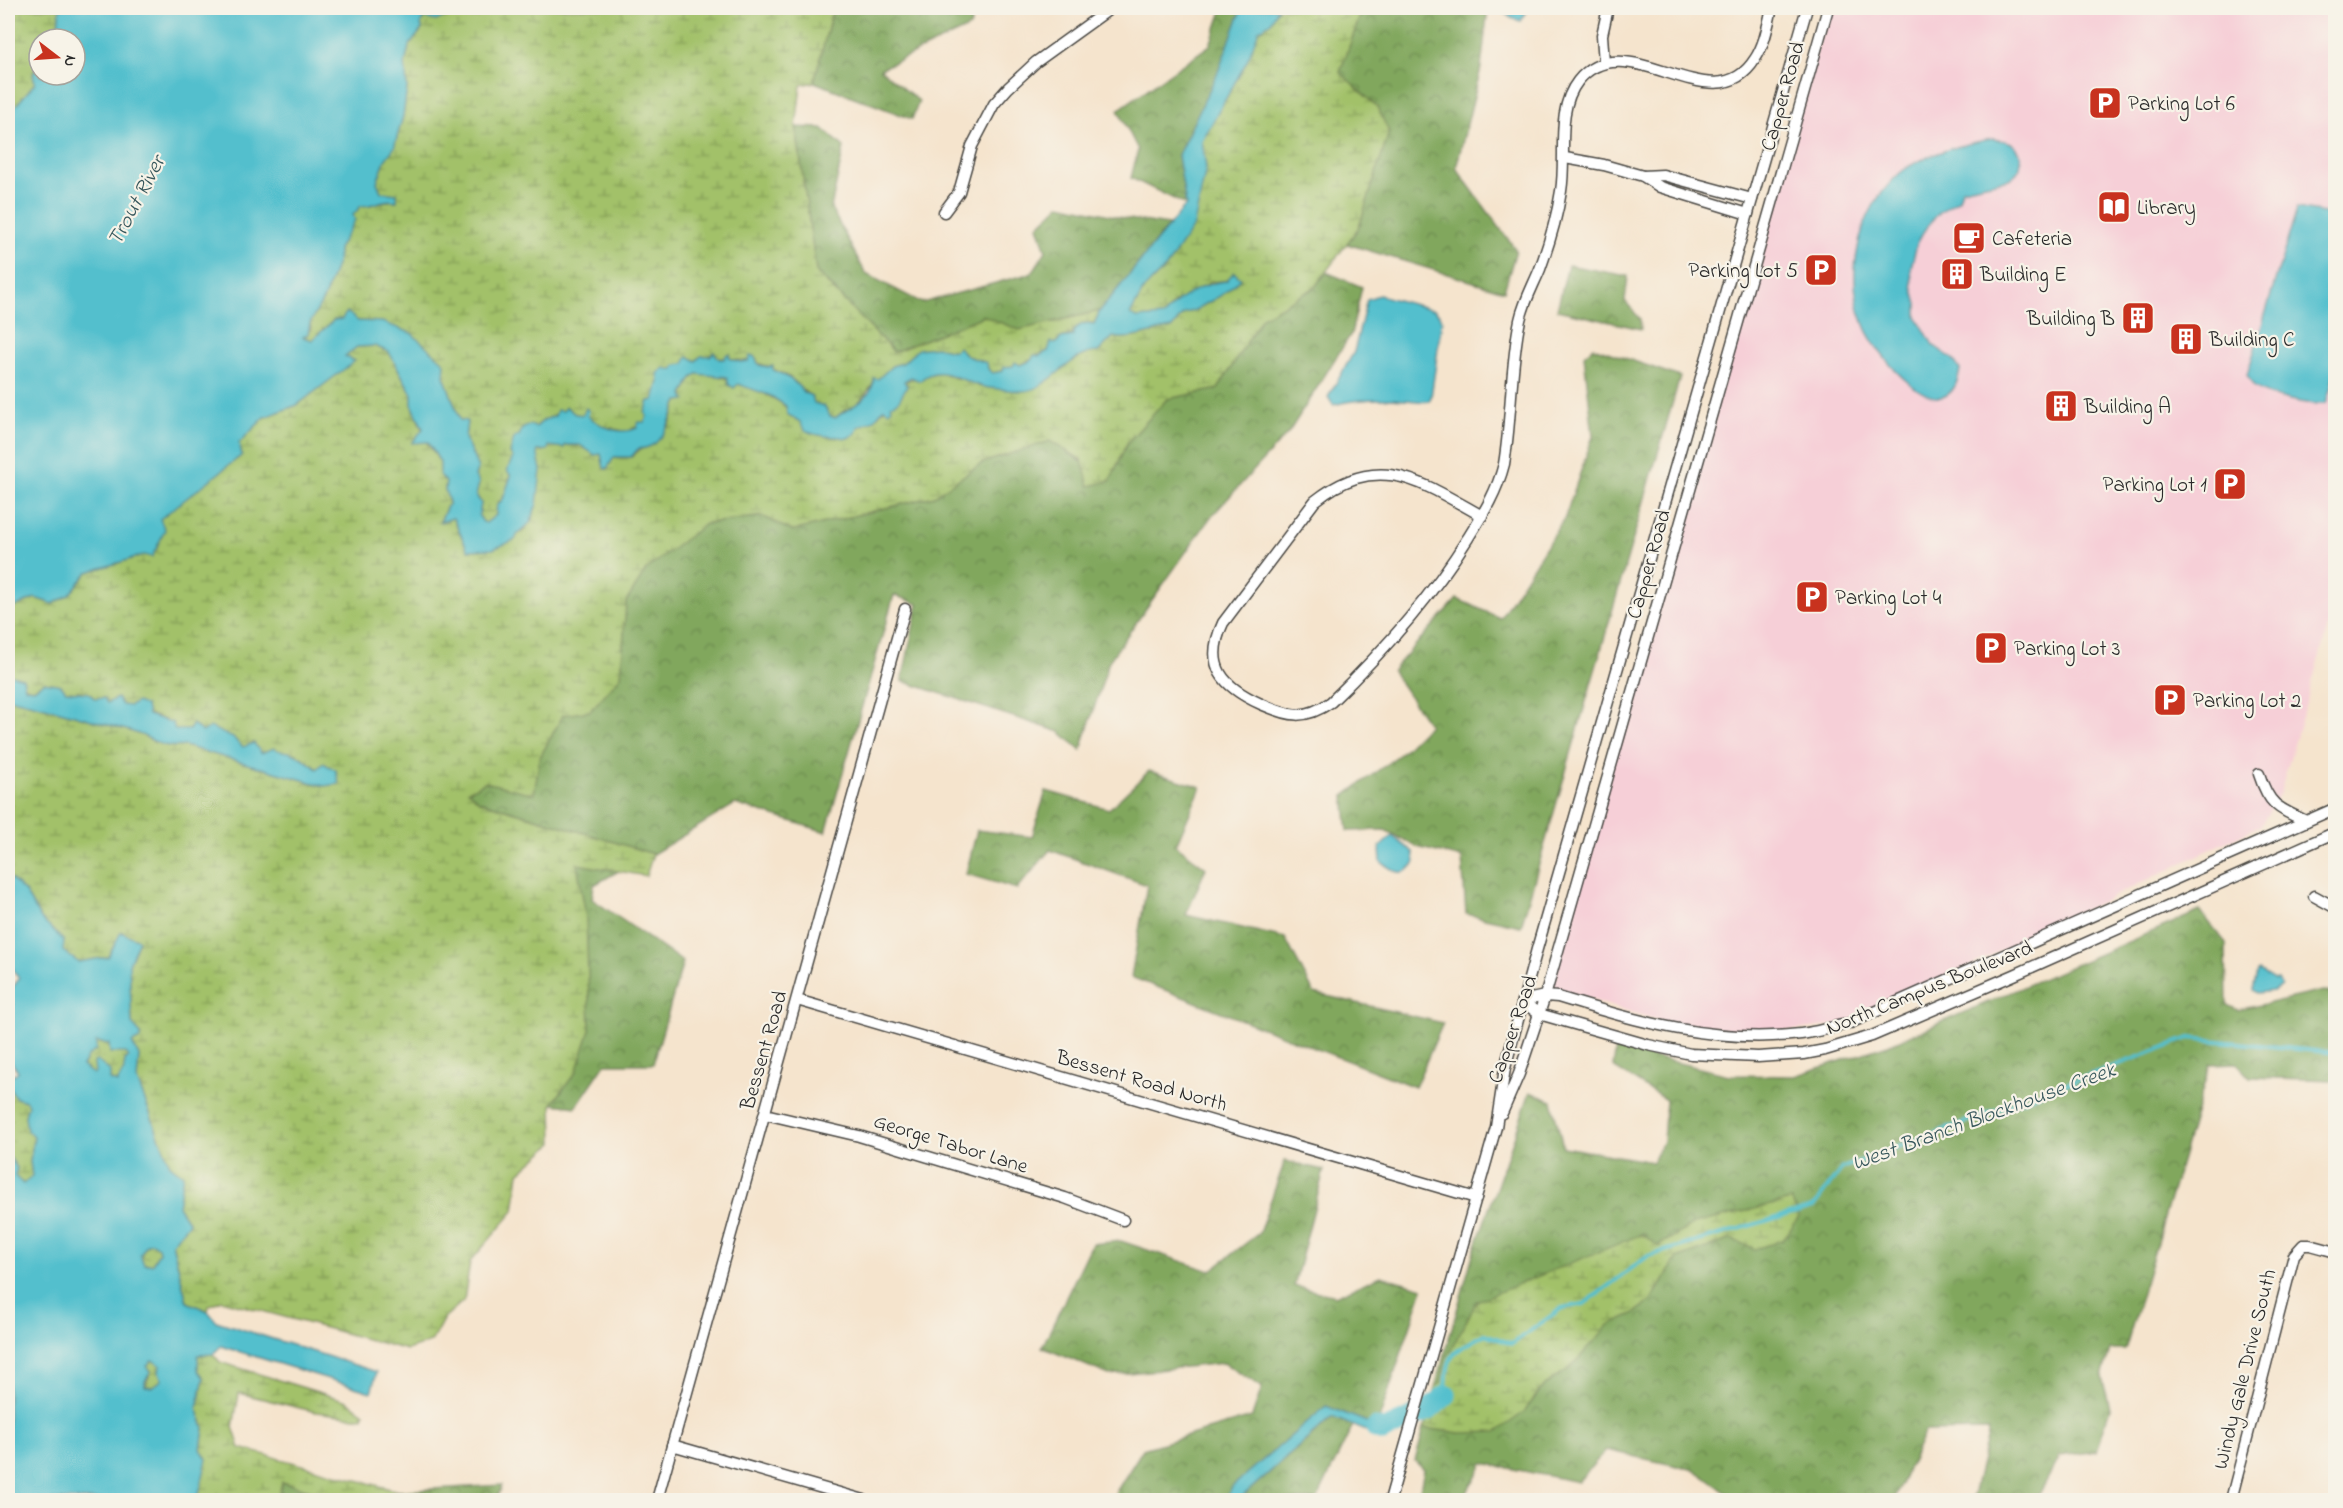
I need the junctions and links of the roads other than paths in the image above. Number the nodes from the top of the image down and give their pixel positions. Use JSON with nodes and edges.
{"nodes":[{"id":1,"x":1111,"y":8,"type":"edge"},
{"id":2,"x":1608,"y":8,"type":"edge"},
{"id":3,"x":1772,"y":8,"type":"edge"},
{"id":4,"x":1807,"y":8,"type":"edge"},
{"id":5,"x":1828,"y":8,"type":"edge"},
{"id":6,"x":1604,"y":63,"type":"junction"},
{"id":7,"x":1564,"y":158,"type":"junction"},
{"id":8,"x":1643,"y":176,"type":"junction"},
{"id":9,"x":1707,"y":186,"type":"junction"},
{"id":10,"x":1752,"y":199,"type":"junction"},
{"id":11,"x":1702,"y":201,"type":"junction"},
{"id":12,"x":944,"y":212,"type":"dead end"},
{"id":13,"x":1748,"y":214,"type":"junction"},
{"id":14,"x":1482,"y":516,"type":"junction"},
{"id":15,"x":905,"y":609,"type":"dead end"},
{"id":16,"x":2259,"y":774,"type":"dead end"},
{"id":17,"x":2336,"y":808,"type":"edge"},
{"id":18,"x":2306,"y":822,"type":"junction"},
{"id":19,"x":2336,"y":832,"type":"edge"},
{"id":20,"x":2314,"y":896,"type":"dead end"},
{"id":21,"x":2336,"y":908,"type":"edge"},
{"id":22,"x":2004,"y":956,"type":"junction"},
{"id":23,"x":2014,"y":975,"type":"junction"},
{"id":24,"x":1545,"y":996,"type":"junction"},
{"id":25,"x":797,"y":1000,"type":"junction"},
{"id":26,"x":1522,"y":1001,"type":"junction"},
{"id":27,"x":1539,"y":1014,"type":"junction"},
{"id":28,"x":1776,"y":1036,"type":"junction"},
{"id":29,"x":1776,"y":1056,"type":"junction"},
{"id":30,"x":765,"y":1114,"type":"junction"},
{"id":31,"x":1496,"y":1127,"type":"junction"},
{"id":32,"x":1476,"y":1198,"type":"junction"},
{"id":33,"x":1123,"y":1220,"type":"dead end"},
{"id":34,"x":2336,"y":1252,"type":"edge"},
{"id":35,"x":672,"y":1445,"type":"junction"},
{"id":36,"x":657,"y":1500,"type":"edge"},
{"id":37,"x":864,"y":1500,"type":"edge"},
{"id":38,"x":1390,"y":1500,"type":"edge"},
{"id":39,"x":2231,"y":1500,"type":"edge"}],
"edges":[{"from":1,"to":12,"type":"street"},
{"from":2,"to":6,"type":"street"},
{"from":3,"to":6,"type":"street"},
{"from":4,"to":10,"type":"street","name":"Capper Road"},
{"from":5,"to":24,"type":"street","name":"Capper Road"},
{"from":6,"to":7,"type":"street"},
{"from":7,"to":8,"type":"street"},
{"from":7,"to":14,"type":"street"},
{"from":8,"to":9,"type":"street"},
{"from":8,"to":11,"type":"street"},
{"from":9,"to":10,"type":"street"},
{"from":9,"to":11,"type":"street"},
{"from":10,"to":13,"type":"street","name":"Capper Road"},
{"from":11,"to":13,"type":"street"},
{"from":13,"to":26,"type":"street","name":"Capper Road"},
{"from":14,"to":14,"type":"street"},
{"from":15,"to":25,"type":"street","name":"Bessent Road"},
{"from":16,"to":18,"type":"street"},
{"from":17,"to":18,"type":"street","name":"North Campus Boulevard"},
{"from":18,"to":22,"type":"street","name":"North Campus Boulevard"},
{"from":19,"to":23,"type":"street","name":"North Campus Boulevard"},
{"from":20,"to":21,"type":"street"},
{"from":22,"to":23,"type":"street"},
{"from":22,"to":28,"type":"street","name":"North Campus Boulevard"},
{"from":23,"to":29,"type":"street","name":"North Campus Boulevard"},
{"from":24,"to":26,"type":"street","name":"North Campus Boulevard"},
{"from":24,"to":27,"type":"street","name":"Capper Road"},
{"from":24,"to":28,"type":"street","name":"North Campus Boulevard"},
{"from":25,"to":30,"type":"street","name":"Bessent Road"},
{"from":25,"to":32,"type":"street","name":"Bessent Road North"},
{"from":26,"to":27,"type":"street","name":"North Campus Boulevard"},
{"from":26,"to":31,"type":"street","name":"Capper Road"},
{"from":27,"to":29,"type":"street","name":"North Campus Boulevard"},
{"from":27,"to":31,"type":"street","name":"Capper Road"},
{"from":28,"to":29,"type":"street"},
{"from":30,"to":33,"type":"street","name":"George Tabor Lane"},
{"from":30,"to":35,"type":"street","name":"Bessent Road"},
{"from":31,"to":32,"type":"street","name":"Capper Road"},
{"from":32,"to":38,"type":"street","name":"Capper Road"},
{"from":34,"to":39,"type":"street","name":"Windy Gale Drive South"},
{"from":35,"to":36,"type":"street","name":"Bessent Road"},
{"from":35,"to":37,"type":"street"}]}
